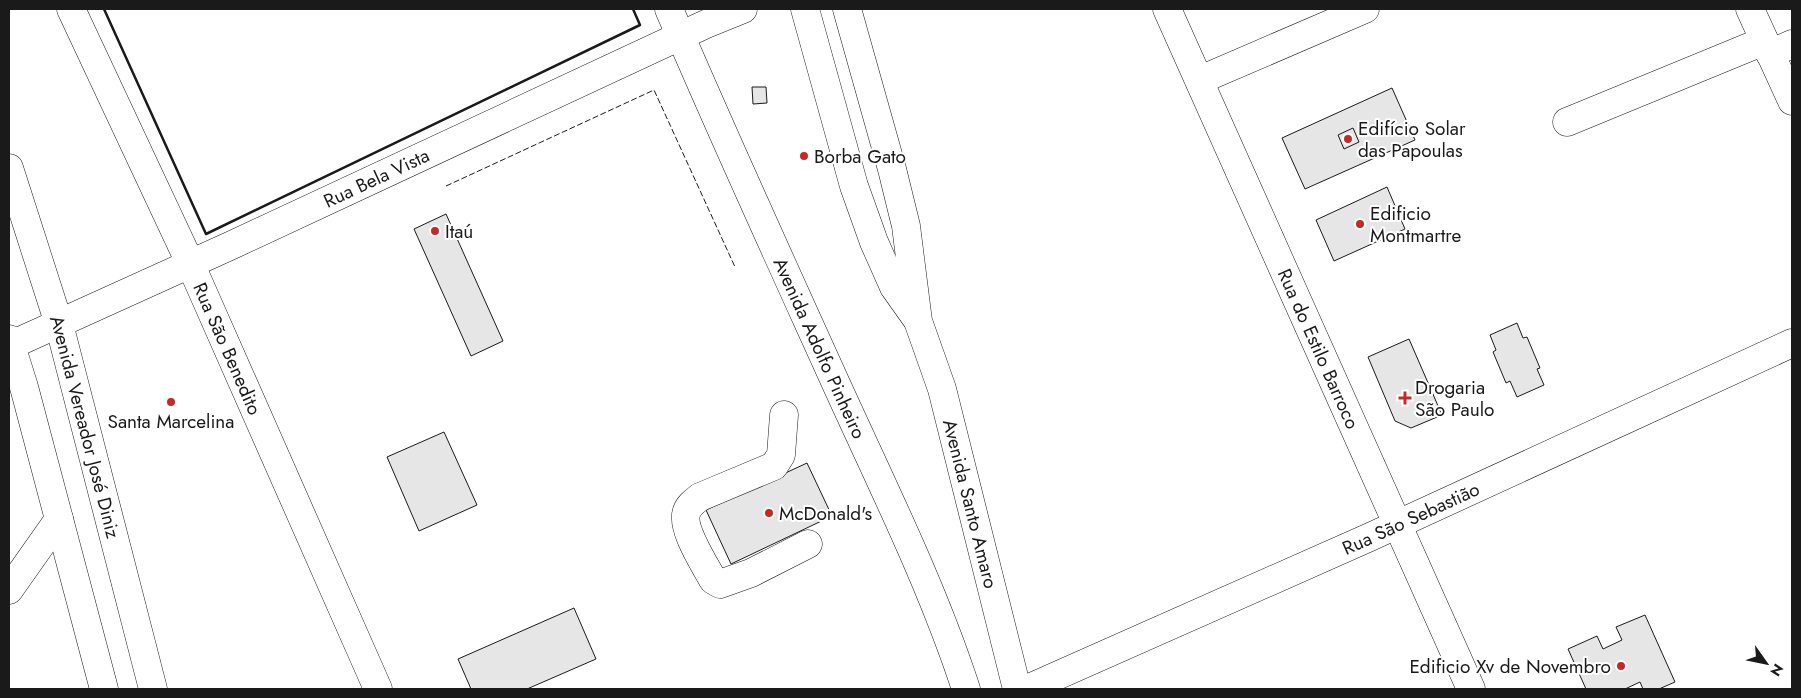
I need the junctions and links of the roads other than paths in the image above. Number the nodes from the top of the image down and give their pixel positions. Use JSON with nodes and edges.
{"nodes":[{"id":1,"x":71,"y":9,"type":"edge"},
{"id":2,"x":669,"y":9,"type":"edge"},
{"id":3,"x":744,"y":9,"type":"edge"},
{"id":4,"x":806,"y":9,"type":"edge"},
{"id":5,"x":848,"y":9,"type":"edge"},
{"id":6,"x":1167,"y":9,"type":"edge"},
{"id":7,"x":1365,"y":9,"type":"edge"},
{"id":8,"x":1750,"y":9,"type":"edge"},
{"id":9,"x":681,"y":36,"type":"junction"},
{"id":10,"x":1776,"y":46,"type":"edge"},
{"id":11,"x":1200,"y":80,"type":"junction"},
{"id":12,"x":1792,"y":101,"type":"edge"},
{"id":13,"x":1568,"y":122,"type":"dead end"},
{"id":14,"x":9,"y":168,"type":"edge"},
{"id":15,"x":190,"y":263,"type":"junction"},
{"id":16,"x":918,"y":321,"type":"junction"},
{"id":17,"x":59,"y":324,"type":"junction"},
{"id":18,"x":10,"y":343,"type":"edge"},
{"id":19,"x":1792,"y":343,"type":"edge"},
{"id":20,"x":784,"y":415,"type":"dead end"},
{"id":21,"x":58,"y":519,"type":"junction"},
{"id":22,"x":1397,"y":525,"type":"junction"},
{"id":23,"x":808,"y":544,"type":"dead end"},
{"id":24,"x":9,"y":590,"type":"edge"},
{"id":25,"x":104,"y":689,"type":"edge"},
{"id":26,"x":153,"y":689,"type":"edge"},
{"id":27,"x":378,"y":689,"type":"edge"},
{"id":28,"x":966,"y":689,"type":"edge"},
{"id":29,"x":1018,"y":689,"type":"edge"},
{"id":30,"x":1027,"y":689,"type":"edge"},
{"id":31,"x":1471,"y":689,"type":"edge"}],
"edges":[{"from":1,"to":15,"type":"street","name":"Rua São Benedito"},
{"from":2,"to":9,"type":"street","name":"Avenida Adolfo Pinheiro"},
{"from":3,"to":9,"type":"street","name":"Rua Bela Vista"},
{"from":4,"to":16,"type":"street","name":"Avenida Santo Amaro"},
{"from":5,"to":16,"type":"street","name":"Avenida Santo Amaro"},
{"from":6,"to":11,"type":"street","name":"Rua do Estilo Barroco"},
{"from":7,"to":11,"type":"street"},
{"from":8,"to":10,"type":"street"},
{"from":9,"to":15,"type":"street","name":"Rua Bela Vista"},
{"from":9,"to":28,"type":"street","name":"Avenida Adolfo Pinheiro"},
{"from":10,"to":12,"type":"street"},
{"from":10,"to":13,"type":"street"},
{"from":11,"to":22,"type":"street","name":"Rua do Estilo Barroco"},
{"from":14,"to":17,"type":"street","name":"Avenida Vereador José Diniz"},
{"from":15,"to":17,"type":"street","name":"Rua Bela Vista"},
{"from":15,"to":27,"type":"street","name":"Rua São Benedito"},
{"from":16,"to":29,"type":"street","name":"Avenida Santo Amaro"},
{"from":17,"to":18,"type":"street","name":"Rua Bela Vista"},
{"from":17,"to":26,"type":"street","name":"Avenida Vereador José Diniz"},
{"from":18,"to":21,"type":"street"},
{"from":19,"to":22,"type":"street","name":"Rua São Sebastião"},
{"from":20,"to":23,"type":"street"},
{"from":21,"to":24,"type":"street"},
{"from":21,"to":25,"type":"street"},
{"from":22,"to":30,"type":"street","name":"Rua São Sebastião"},
{"from":22,"to":31,"type":"street","name":"Rua do Estilo Barroco"}]}
